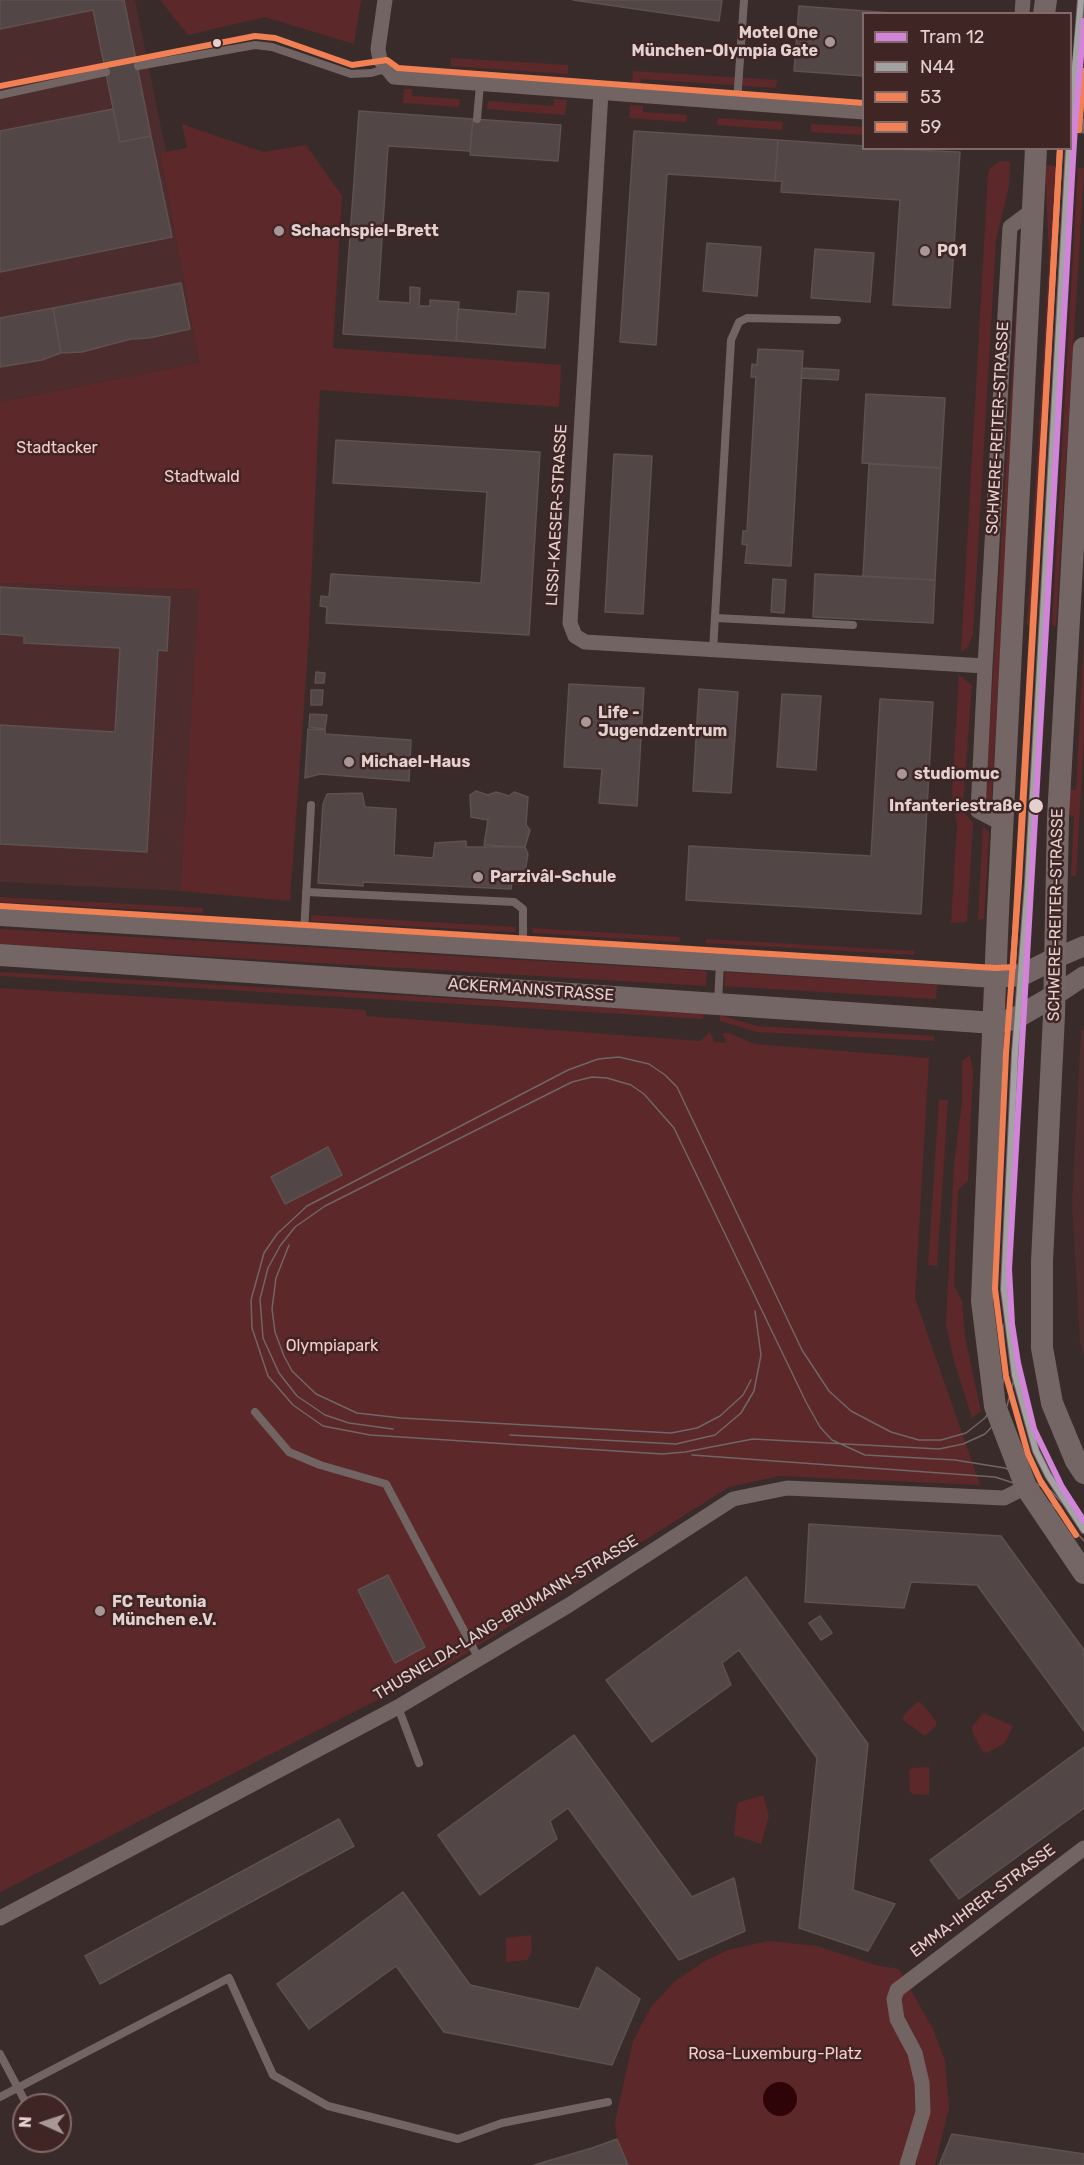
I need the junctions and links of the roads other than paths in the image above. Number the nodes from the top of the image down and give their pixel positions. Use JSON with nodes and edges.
{"nodes":[{"id":1,"x":385,"y":0,"type":"edge"},
{"id":2,"x":744,"y":0,"type":"edge"},
{"id":3,"x":1081,"y":0,"type":"edge"},
{"id":4,"x":138,"y":66,"type":"dead end"},
{"id":5,"x":386,"y":69,"type":"junction"},
{"id":6,"x":106,"y":72,"type":"dead end"},
{"id":7,"x":480,"y":84,"type":"junction"},
{"id":8,"x":601,"y":92,"type":"junction"},
{"id":9,"x":0,"y":95,"type":"edge"},
{"id":10,"x":737,"y":103,"type":"junction"},
{"id":11,"x":862,"y":111,"type":"edge"},
{"id":12,"x":1072,"y":113,"type":"edge"},
{"id":13,"x":477,"y":119,"type":"dead end"},
{"id":14,"x":1036,"y":150,"type":"edge"},
{"id":15,"x":1069,"y":150,"type":"edge"},
{"id":16,"x":1034,"y":209,"type":"junction"},
{"id":17,"x":837,"y":320,"type":"dead end"},
{"id":18,"x":1084,"y":348,"type":"edge"},
{"id":19,"x":1079,"y":480,"type":"edge"},
{"id":20,"x":716,"y":618,"type":"junction"},
{"id":21,"x":853,"y":625,"type":"dead end"},
{"id":22,"x":713,"y":651,"type":"junction"},
{"id":23,"x":985,"y":666,"type":"junction"},
{"id":24,"x":311,"y":805,"type":"dead end"},
{"id":25,"x":1003,"y":824,"type":"junction"},
{"id":26,"x":306,"y":892,"type":"junction"},
{"id":27,"x":0,"y":915,"type":"edge"},
{"id":28,"x":304,"y":934,"type":"junction"},
{"id":29,"x":1084,"y":946,"type":"edge"},
{"id":30,"x":523,"y":947,"type":"junction"},
{"id":31,"x":0,"y":955,"type":"edge"},
{"id":32,"x":720,"y":959,"type":"junction"},
{"id":33,"x":1054,"y":959,"type":"junction"},
{"id":34,"x":1022,"y":975,"type":"junction"},
{"id":35,"x":1084,"y":976,"type":"edge"},
{"id":36,"x":996,"y":977,"type":"junction"},
{"id":37,"x":1054,"y":996,"type":"junction"},
{"id":38,"x":717,"y":1004,"type":"junction"},
{"id":39,"x":1019,"y":1016,"type":"junction"},
{"id":40,"x":995,"y":1023,"type":"junction"},
{"id":41,"x":255,"y":1412,"type":"dead end"},
{"id":42,"x":1084,"y":1473,"type":"edge"},
{"id":43,"x":1026,"y":1487,"type":"junction"},
{"id":44,"x":1084,"y":1530,"type":"edge"},
{"id":45,"x":1084,"y":1573,"type":"edge"},
{"id":46,"x":479,"y":1659,"type":"junction"},
{"id":47,"x":398,"y":1707,"type":"junction"},
{"id":48,"x":419,"y":1764,"type":"dead end"},
{"id":49,"x":1084,"y":1848,"type":"edge"},
{"id":50,"x":0,"y":1918,"type":"edge"},
{"id":51,"x":0,"y":2054,"type":"edge"},
{"id":52,"x":18,"y":2087,"type":"junction"},
{"id":53,"x":21,"y":2093,"type":"edge"},
{"id":54,"x":0,"y":2097,"type":"edge"},
{"id":55,"x":608,"y":2102,"type":"dead end"},
{"id":56,"x":907,"y":2165,"type":"edge"}],
"edges":[{"from":1,"to":5,"type":"street"},
{"from":2,"to":10,"type":"lane"},
{"from":3,"to":12,"type":"lane"},
{"from":4,"to":5,"type":"lane"},
{"from":5,"to":7,"type":"street"},
{"from":6,"to":9,"type":"lane"},
{"from":7,"to":8,"type":"street"},
{"from":7,"to":13,"type":"lane"},
{"from":8,"to":10,"type":"street"},
{"from":8,"to":22,"type":"street","name":"LISSI-KAESER-STRASSE"},
{"from":10,"to":11,"type":"street"},
{"from":14,"to":16,"type":"main road","name":"SCHWERE-REITER-STRASSE"},
{"from":15,"to":34,"type":"lane"},
{"from":16,"to":23,"type":"street","name":"SCHWERE-REITER-STRASSE"},
{"from":16,"to":25,"type":"main road","name":"SCHWERE-REITER-STRASSE"},
{"from":17,"to":20,"type":"lane"},
{"from":18,"to":19,"type":"main road","name":"SCHWERE-REITER-STRASSE"},
{"from":19,"to":33,"type":"main road","name":"SCHWERE-REITER-STRASSE"},
{"from":20,"to":21,"type":"lane"},
{"from":20,"to":22,"type":"lane"},
{"from":22,"to":23,"type":"street","name":"LISSI-KAESER-STRASSE"},
{"from":23,"to":25,"type":"street","name":"SCHWERE-REITER-STRASSE"},
{"from":24,"to":26,"type":"lane"},
{"from":25,"to":36,"type":"main road","name":"SCHWERE-REITER-STRASSE"},
{"from":26,"to":28,"type":"lane"},
{"from":26,"to":30,"type":"lane"},
{"from":27,"to":28,"type":"main road"},
{"from":28,"to":30,"type":"main road"},
{"from":29,"to":33,"type":"street"},
{"from":30,"to":32,"type":"main road"},
{"from":31,"to":38,"type":"main road","name":"ACKERMANNSTRASSE"},
{"from":32,"to":36,"type":"main road"},
{"from":32,"to":38,"type":"lane"},
{"from":33,"to":34,"type":"main road"},
{"from":33,"to":37,"type":"main road","name":"SCHWERE-REITER-STRASSE"},
{"from":34,"to":36,"type":"main road"},
{"from":34,"to":39,"type":"lane"},
{"from":35,"to":37,"type":"street"},
{"from":36,"to":40,"type":"main road","name":"SCHWERE-REITER-STRASSE"},
{"from":37,"to":39,"type":"main road","name":"ACKERMANNSTRASSE"},
{"from":37,"to":42,"type":"main road","name":"SCHWERE-REITER-STRASSE"},
{"from":38,"to":40,"type":"main road","name":"ACKERMANNSTRASSE"},
{"from":39,"to":40,"type":"main road","name":"ACKERMANNSTRASSE"},
{"from":39,"to":44,"type":"lane"},
{"from":40,"to":43,"type":"main road","name":"SCHWERE-REITER-STRASSE"},
{"from":41,"to":46,"type":"lane"},
{"from":43,"to":45,"type":"main road","name":"SCHWERE-REITER-STRASSE"},
{"from":43,"to":46,"type":"street","name":"THUSNELDA-LANG-BRUMANN-STRASSE"},
{"from":46,"to":47,"type":"street","name":"THUSNELDA-LANG-BRUMANN-STRASSE"},
{"from":47,"to":48,"type":"lane"},
{"from":47,"to":50,"type":"street","name":"THUSNELDA-LANG-BRUMANN-STRASSE"},
{"from":49,"to":56,"type":"street","name":"EMMA-IHRER-STRASSE"},
{"from":51,"to":52,"type":"lane"},
{"from":52,"to":53,"type":"lane"},
{"from":52,"to":54,"type":"lane"},
{"from":52,"to":55,"type":"lane"}]}
